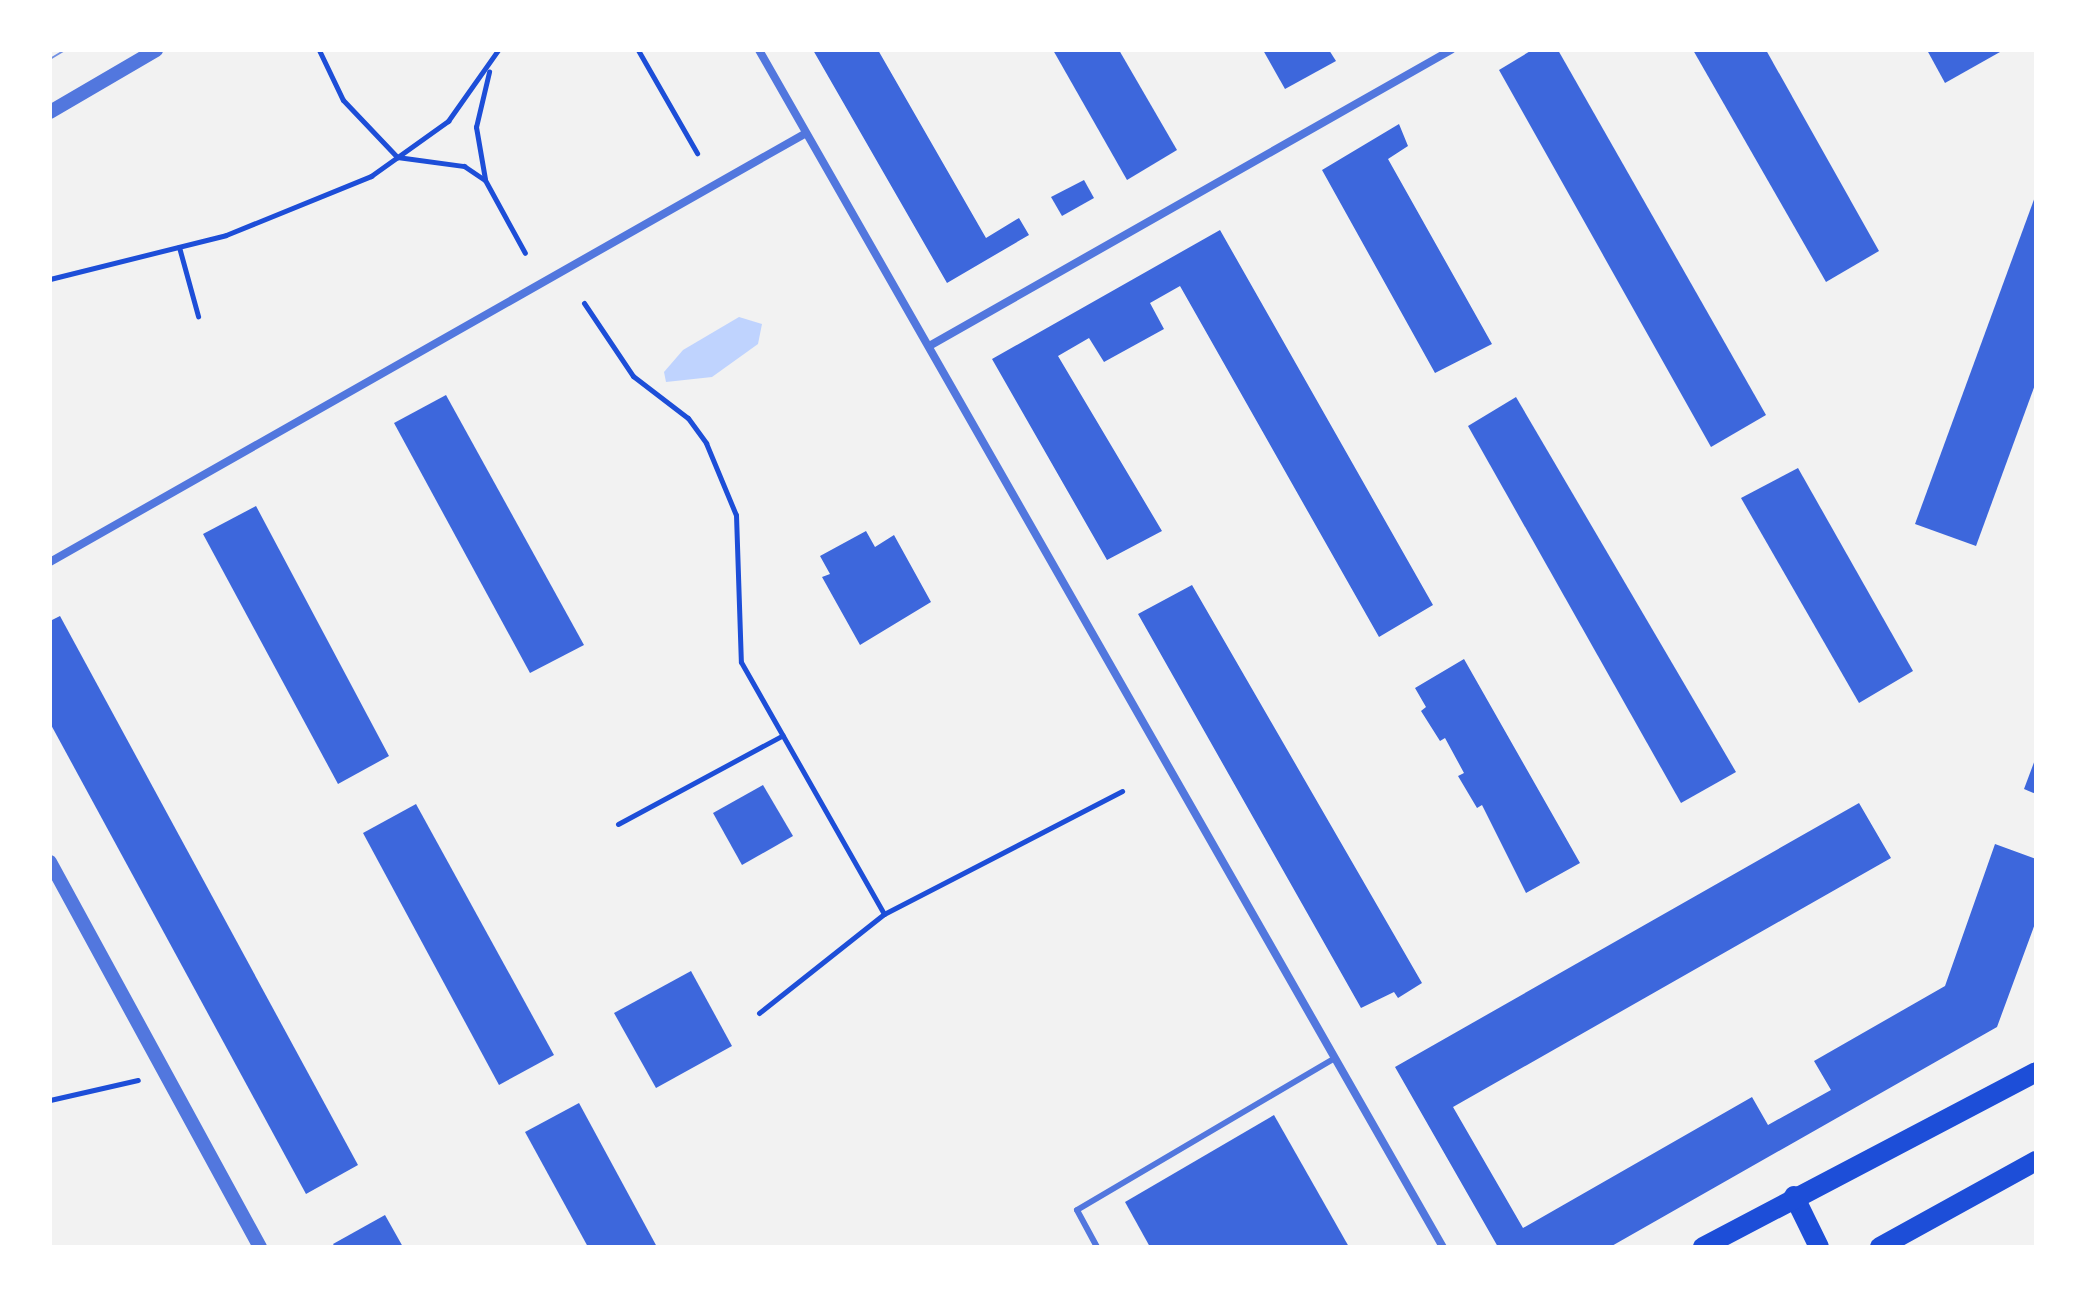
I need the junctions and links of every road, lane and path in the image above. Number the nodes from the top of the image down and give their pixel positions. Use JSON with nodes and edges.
{"nodes":[{"id":1,"x":156,"y":50,"type":"edge"},
{"id":2,"x":319,"y":50,"type":"edge"},
{"id":3,"x":498,"y":50,"type":"edge"},
{"id":4,"x":638,"y":50,"type":"edge"},
{"id":5,"x":759,"y":50,"type":"edge"},
{"id":6,"x":1451,"y":50,"type":"edge"},
{"id":7,"x":490,"y":70,"type":"junction"},
{"id":8,"x":50,"y":112,"type":"edge"},
{"id":9,"x":806,"y":133,"type":"junction"},
{"id":10,"x":697,"y":153,"type":"dead end"},
{"id":11,"x":397,"y":157,"type":"junction"},
{"id":12,"x":485,"y":180,"type":"junction"},
{"id":13,"x":179,"y":247,"type":"junction"},
{"id":14,"x":525,"y":253,"type":"dead end"},
{"id":15,"x":50,"y":279,"type":"edge"},
{"id":16,"x":584,"y":303,"type":"dead end"},
{"id":17,"x":198,"y":316,"type":"dead end"},
{"id":18,"x":931,"y":345,"type":"junction"},
{"id":19,"x":50,"y":562,"type":"edge"},
{"id":20,"x":783,"y":735,"type":"junction"},
{"id":21,"x":1122,"y":791,"type":"dead end"},
{"id":22,"x":618,"y":824,"type":"dead end"},
{"id":23,"x":50,"y":862,"type":"edge"},
{"id":24,"x":884,"y":914,"type":"junction"},
{"id":25,"x":759,"y":1013,"type":"dead end"},
{"id":26,"x":1335,"y":1058,"type":"junction"},
{"id":27,"x":2036,"y":1072,"type":"edge"},
{"id":28,"x":139,"y":1080,"type":"dead end"},
{"id":29,"x":50,"y":1100,"type":"edge"},
{"id":30,"x":2036,"y":1161,"type":"edge"},
{"id":31,"x":1794,"y":1196,"type":"junction"},
{"id":32,"x":260,"y":1247,"type":"edge"},
{"id":33,"x":1097,"y":1247,"type":"edge"},
{"id":34,"x":1443,"y":1247,"type":"edge"},
{"id":35,"x":1703,"y":1247,"type":"edge"},
{"id":36,"x":1819,"y":1247,"type":"edge"},
{"id":37,"x":1880,"y":1247,"type":"edge"}],
"edges":[{"from":1,"to":8,"type":"street"},
{"from":2,"to":11,"type":"path"},
{"from":3,"to":7,"type":"path"},
{"from":4,"to":10,"type":"path"},
{"from":5,"to":9,"type":"street"},
{"from":6,"to":18,"type":"street"},
{"from":7,"to":11,"type":"path"},
{"from":7,"to":12,"type":"path"},
{"from":9,"to":18,"type":"street"},
{"from":9,"to":19,"type":"street"},
{"from":11,"to":12,"type":"path"},
{"from":11,"to":13,"type":"path"},
{"from":12,"to":14,"type":"path"},
{"from":13,"to":15,"type":"path"},
{"from":13,"to":17,"type":"path"},
{"from":16,"to":20,"type":"path"},
{"from":18,"to":26,"type":"street"},
{"from":20,"to":22,"type":"path"},
{"from":20,"to":24,"type":"path"},
{"from":21,"to":24,"type":"path"},
{"from":23,"to":32,"type":"street"},
{"from":24,"to":25,"type":"path"},
{"from":26,"to":33,"type":"lane"},
{"from":26,"to":34,"type":"street"},
{"from":27,"to":31,"type":"main road"},
{"from":28,"to":29,"type":"path"},
{"from":30,"to":37,"type":"main road"},
{"from":31,"to":35,"type":"main road"},
{"from":31,"to":36,"type":"main road"}]}
